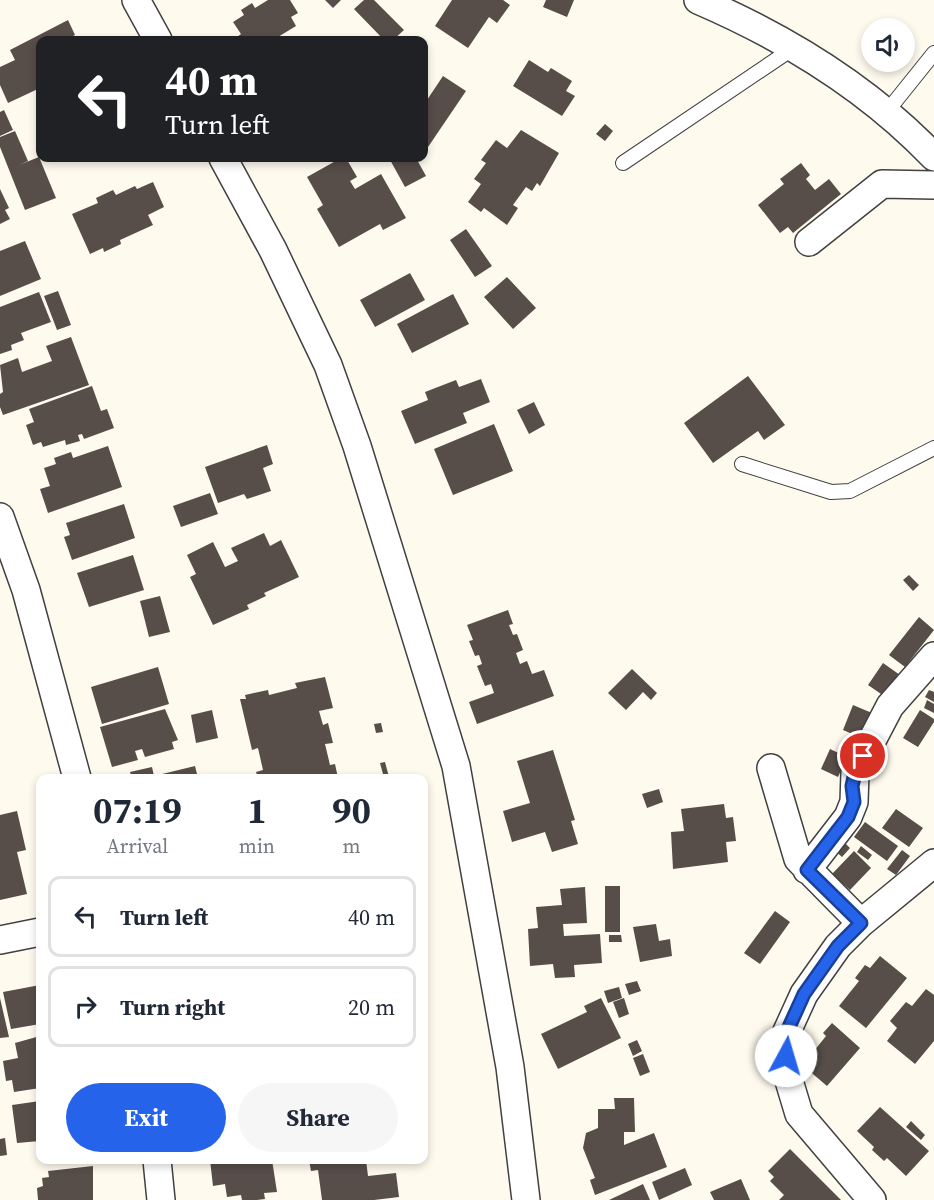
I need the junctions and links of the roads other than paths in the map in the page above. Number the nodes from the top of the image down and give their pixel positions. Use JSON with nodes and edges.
{"nodes":[{"id":1,"x":136,"y":0,"type":"edge"},
{"id":2,"x":698,"y":0,"type":"edge"},
{"id":3,"x":156,"y":36,"type":"edge"},
{"id":4,"x":795,"y":47,"type":"junction"},
{"id":5,"x":934,"y":53,"type":"edge"},
{"id":6,"x":885,"y":114,"type":"junction"},
{"id":7,"x":929,"y":147,"type":"edge"},
{"id":8,"x":225,"y":162,"type":"edge"},
{"id":9,"x":623,"y":163,"type":"dead end"},
{"id":10,"x":934,"y":185,"type":"edge"},
{"id":11,"x":809,"y":242,"type":"dead end"},
{"id":12,"x":934,"y":448,"type":"edge"},
{"id":13,"x":742,"y":464,"type":"dead end"},
{"id":14,"x":0,"y":517,"type":"edge"},
{"id":15,"x":934,"y":656,"type":"edge"},
{"id":16,"x":771,"y":768,"type":"dead end"},
{"id":17,"x":76,"y":774,"type":"edge"},
{"id":18,"x":934,"y":863,"type":"edge"},
{"id":19,"x":807,"y":870,"type":"junction"},
{"id":20,"x":861,"y":923,"type":"junction"},
{"id":21,"x":36,"y":933,"type":"edge"},
{"id":22,"x":0,"y":940,"type":"edge"},
{"id":23,"x":157,"y":1164,"type":"edge"},
{"id":24,"x":161,"y":1200,"type":"edge"},
{"id":25,"x":526,"y":1200,"type":"edge"},
{"id":26,"x":872,"y":1200,"type":"edge"}],
"edges":[{"from":1,"to":3,"type":"street"},
{"from":2,"to":4,"type":"street"},
{"from":4,"to":6,"type":"street"},
{"from":4,"to":9,"type":"lane"},
{"from":5,"to":6,"type":"lane"},
{"from":6,"to":7,"type":"street"},
{"from":8,"to":25,"type":"street"},
{"from":10,"to":11,"type":"street"},
{"from":12,"to":13,"type":"lane"},
{"from":14,"to":17,"type":"street"},
{"from":15,"to":19,"type":"street"},
{"from":16,"to":19,"type":"street"},
{"from":18,"to":20,"type":"street"},
{"from":19,"to":20,"type":"street"},
{"from":20,"to":26,"type":"street"},
{"from":21,"to":22,"type":"street"},
{"from":23,"to":24,"type":"street"}]}
